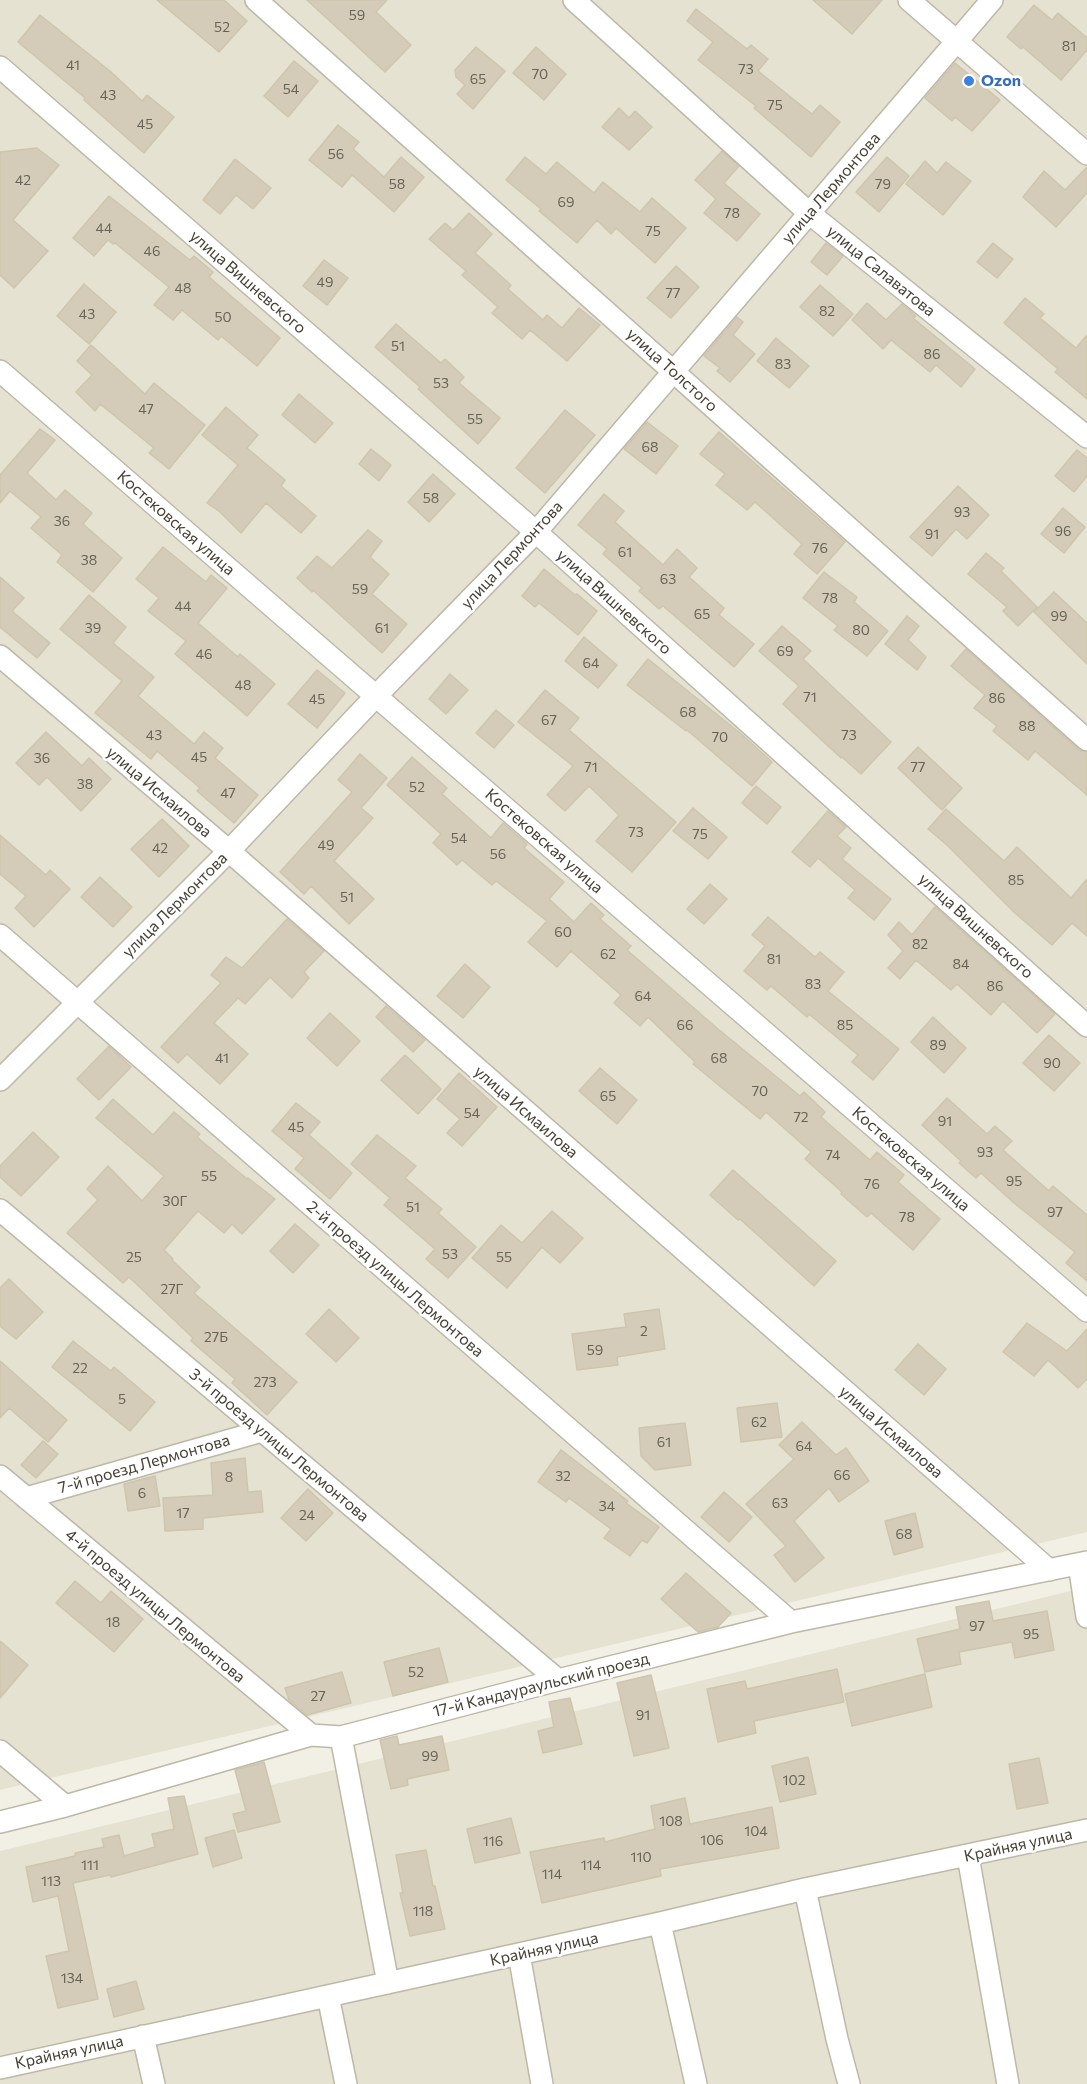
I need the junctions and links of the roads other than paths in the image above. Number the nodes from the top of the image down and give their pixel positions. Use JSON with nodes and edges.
{"nodes":[{"id":1,"x":256,"y":0,"type":"edge"},
{"id":2,"x":574,"y":0,"type":"edge"},
{"id":3,"x":909,"y":0,"type":"edge"},
{"id":4,"x":992,"y":0,"type":"edge"},
{"id":5,"x":956,"y":42,"type":"junction"},
{"id":6,"x":0,"y":67,"type":"edge"},
{"id":7,"x":1087,"y":154,"type":"edge"},
{"id":8,"x":809,"y":213,"type":"junction"},
{"id":9,"x":0,"y":371,"type":"edge"},
{"id":10,"x":674,"y":372,"type":"junction"},
{"id":11,"x":1087,"y":437,"type":"edge"},
{"id":12,"x":536,"y":532,"type":"junction"},
{"id":13,"x":0,"y":656,"type":"edge"},
{"id":14,"x":376,"y":696,"type":"junction"},
{"id":15,"x":1087,"y":740,"type":"edge"},
{"id":16,"x":229,"y":851,"type":"junction"},
{"id":17,"x":0,"y":935,"type":"edge"},
{"id":18,"x":77,"y":1002,"type":"junction"},
{"id":19,"x":1087,"y":1026,"type":"edge"},
{"id":20,"x":0,"y":1080,"type":"edge"},
{"id":21,"x":0,"y":1210,"type":"edge"},
{"id":22,"x":1087,"y":1311,"type":"edge"},
{"id":23,"x":262,"y":1431,"type":"junction"},
{"id":24,"x":0,"y":1476,"type":"edge"},
{"id":25,"x":26,"y":1498,"type":"junction"},
{"id":26,"x":1083,"y":1563,"type":"edge"},
{"id":27,"x":1049,"y":1570,"type":"junction"},
{"id":28,"x":1087,"y":1617,"type":"edge"},
{"id":29,"x":791,"y":1622,"type":"junction"},
{"id":30,"x":558,"y":1680,"type":"junction"},
{"id":31,"x":311,"y":1735,"type":"junction"},
{"id":32,"x":341,"y":1737,"type":"junction"},
{"id":33,"x":0,"y":1751,"type":"edge"},
{"id":34,"x":65,"y":1806,"type":"junction"},
{"id":35,"x":0,"y":1822,"type":"edge"},
{"id":36,"x":1087,"y":1830,"type":"edge"},
{"id":37,"x":968,"y":1856,"type":"junction"},
{"id":38,"x":805,"y":1889,"type":"junction"},
{"id":39,"x":660,"y":1923,"type":"junction"},
{"id":40,"x":519,"y":1954,"type":"junction"},
{"id":41,"x":388,"y":1983,"type":"junction"},
{"id":42,"x":328,"y":1996,"type":"junction"},
{"id":43,"x":143,"y":2036,"type":"junction"},
{"id":44,"x":0,"y":2067,"type":"edge"},
{"id":45,"x":154,"y":2084,"type":"edge"},
{"id":46,"x":346,"y":2084,"type":"edge"},
{"id":47,"x":542,"y":2084,"type":"edge"},
{"id":48,"x":696,"y":2084,"type":"edge"},
{"id":49,"x":849,"y":2084,"type":"edge"},
{"id":50,"x":1008,"y":2084,"type":"edge"}],
"edges":[{"from":1,"to":10,"type":"street","name":"улица Толстого"},
{"from":2,"to":8,"type":"street","name":"улица Салаватова"},
{"from":3,"to":5,"type":"street"},
{"from":4,"to":5,"type":"street","name":"улица Лермонтова"},
{"from":5,"to":7,"type":"street"},
{"from":5,"to":8,"type":"street","name":"улица Лермонтова"},
{"from":6,"to":12,"type":"street","name":"улица Вишневского"},
{"from":8,"to":10,"type":"street","name":"улица Лермонтова"},
{"from":8,"to":11,"type":"street","name":"улица Салаватова"},
{"from":9,"to":14,"type":"street","name":"Костековская улица"},
{"from":10,"to":12,"type":"street","name":"улица Лермонтова"},
{"from":10,"to":15,"type":"street","name":"улица Толстого"},
{"from":12,"to":14,"type":"street","name":"улица Лермонтова"},
{"from":12,"to":19,"type":"street","name":"улица Вишневского"},
{"from":13,"to":16,"type":"street","name":"улица Исмаилова"},
{"from":14,"to":16,"type":"street","name":"улица Лермонтова"},
{"from":14,"to":22,"type":"street","name":"Костековская улица"},
{"from":16,"to":18,"type":"street","name":"улица Лермонтова"},
{"from":16,"to":27,"type":"street","name":"улица Исмаилова"},
{"from":17,"to":18,"type":"street","name":"2-й проезд улицы Лермонтова"},
{"from":18,"to":20,"type":"street","name":"улица Лермонтова"},
{"from":18,"to":29,"type":"street","name":"2-й проезд улицы Лермонтова"},
{"from":21,"to":23,"type":"street","name":"3-й проезд улицы Лермонтова"},
{"from":23,"to":25,"type":"street","name":"7-й проезд Лермонтова"},
{"from":23,"to":30,"type":"street","name":"3-й проезд улицы Лермонтова"},
{"from":24,"to":25,"type":"street","name":"4-й проезд улицы Лермонтова"},
{"from":25,"to":31,"type":"street","name":"4-й проезд улицы Лермонтова"},
{"from":26,"to":27,"type":"street","name":"17-й Кандаураульский проезд"},
{"from":26,"to":28,"type":"street"},
{"from":27,"to":29,"type":"street","name":"17-й Кандаураульский проезд"},
{"from":29,"to":30,"type":"street","name":"17-й Кандаураульский проезд"},
{"from":30,"to":32,"type":"street","name":"17-й Кандаураульский проезд"},
{"from":31,"to":32,"type":"street","name":"17-й Кандаураульский проезд"},
{"from":31,"to":34,"type":"street","name":"17-й Кандаураульский проезд"},
{"from":32,"to":41,"type":"street"},
{"from":33,"to":34,"type":"street"},
{"from":34,"to":35,"type":"street","name":"17-й Кандаураульский проезд"},
{"from":36,"to":37,"type":"street","name":"Крайняя улица"},
{"from":37,"to":38,"type":"street","name":"Крайняя улица"},
{"from":37,"to":50,"type":"street"},
{"from":38,"to":39,"type":"street","name":"Крайняя улица"},
{"from":38,"to":49,"type":"street"},
{"from":39,"to":40,"type":"street","name":"Крайняя улица"},
{"from":39,"to":48,"type":"street"},
{"from":40,"to":41,"type":"street","name":"Крайняя улица"},
{"from":40,"to":47,"type":"street"},
{"from":41,"to":42,"type":"street","name":"Крайняя улица"},
{"from":42,"to":43,"type":"street","name":"Крайняя улица"},
{"from":42,"to":46,"type":"street"},
{"from":43,"to":44,"type":"street","name":"Крайняя улица"},
{"from":43,"to":45,"type":"street"}]}
